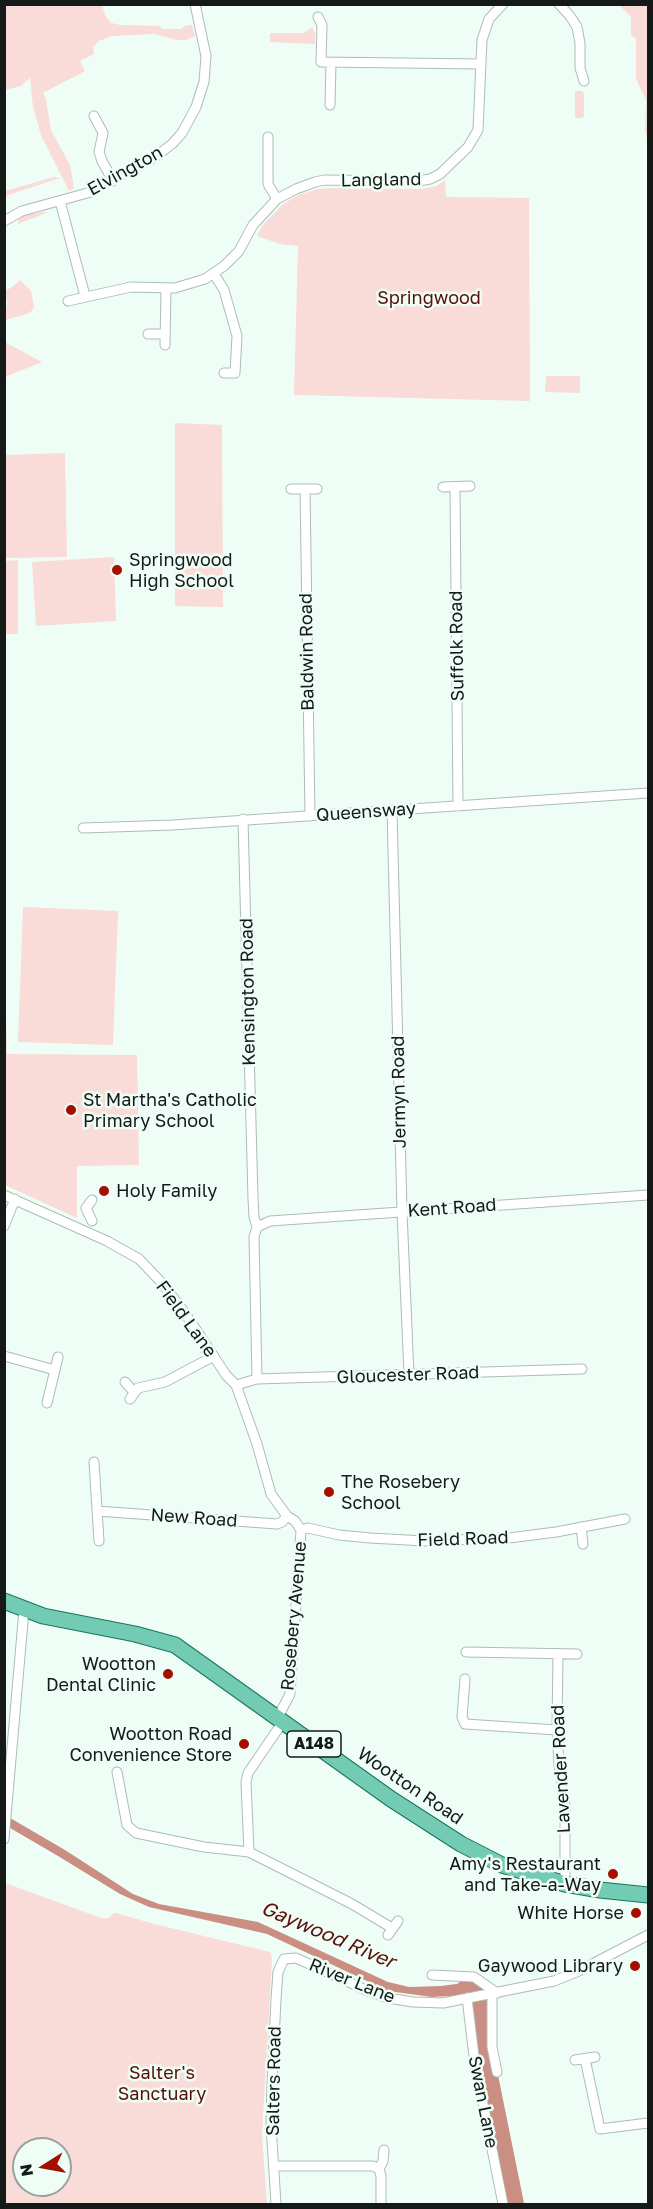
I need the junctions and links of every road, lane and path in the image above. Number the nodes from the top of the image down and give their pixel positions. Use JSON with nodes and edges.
{"nodes":[{"id":1,"x":502,"y":4,"type":"edge"},
{"id":2,"x":559,"y":4,"type":"edge"},
{"id":3,"x":196,"y":5,"type":"edge"},
{"id":4,"x":318,"y":17,"type":"dead end"},
{"id":5,"x":331,"y":62,"type":"junction"},
{"id":6,"x":481,"y":64,"type":"junction"},
{"id":7,"x":584,"y":81,"type":"dead end"},
{"id":8,"x":330,"y":105,"type":"dead end"},
{"id":9,"x":94,"y":116,"type":"dead end"},
{"id":10,"x":268,"y":137,"type":"dead end"},
{"id":11,"x":113,"y":181,"type":"junction"},
{"id":12,"x":277,"y":199,"type":"junction"},
{"id":13,"x":60,"y":201,"type":"junction"},
{"id":14,"x":4,"y":221,"type":"edge"},
{"id":15,"x":214,"y":274,"type":"junction"},
{"id":16,"x":166,"y":288,"type":"junction"},
{"id":17,"x":85,"y":296,"type":"junction"},
{"id":18,"x":68,"y":301,"type":"dead end"},
{"id":19,"x":148,"y":334,"type":"dead end"},
{"id":20,"x":165,"y":334,"type":"junction"},
{"id":21,"x":165,"y":345,"type":"dead end"},
{"id":22,"x":224,"y":373,"type":"dead end"},
{"id":23,"x":470,"y":486,"type":"dead end"},
{"id":24,"x":443,"y":487,"type":"dead end"},
{"id":25,"x":455,"y":487,"type":"junction"},
{"id":26,"x":291,"y":489,"type":"dead end"},
{"id":27,"x":305,"y":489,"type":"junction"},
{"id":28,"x":317,"y":489,"type":"dead end"},
{"id":29,"x":648,"y":793,"type":"edge"},
{"id":30,"x":458,"y":806,"type":"junction"},
{"id":31,"x":392,"y":810,"type":"junction"},
{"id":32,"x":309,"y":816,"type":"junction"},
{"id":33,"x":243,"y":819,"type":"junction"},
{"id":34,"x":83,"y":828,"type":"dead end"},
{"id":35,"x":4,"y":1195,"type":"edge"},
{"id":36,"x":648,"y":1195,"type":"edge"},
{"id":37,"x":15,"y":1199,"type":"junction"},
{"id":38,"x":92,"y":1200,"type":"dead end"},
{"id":39,"x":402,"y":1212,"type":"junction"},
{"id":40,"x":92,"y":1221,"type":"dead end"},
{"id":41,"x":4,"y":1226,"type":"edge"},
{"id":42,"x":257,"y":1227,"type":"junction"},
{"id":43,"x":4,"y":1356,"type":"edge"},
{"id":44,"x":214,"y":1356,"type":"junction"},
{"id":45,"x":58,"y":1357,"type":"dead end"},
{"id":46,"x":582,"y":1369,"type":"dead end"},
{"id":47,"x":55,"y":1370,"type":"junction"},
{"id":48,"x":409,"y":1375,"type":"junction"},
{"id":49,"x":257,"y":1379,"type":"junction"},
{"id":50,"x":125,"y":1382,"type":"dead end"},
{"id":51,"x":236,"y":1385,"type":"junction"},
{"id":52,"x":47,"y":1403,"type":"dead end"},
{"id":53,"x":94,"y":1462,"type":"dead end"},
{"id":54,"x":97,"y":1511,"type":"junction"},
{"id":55,"x":287,"y":1516,"type":"junction"},
{"id":56,"x":625,"y":1519,"type":"dead end"},
{"id":57,"x":581,"y":1527,"type":"junction"},
{"id":58,"x":301,"y":1530,"type":"junction"},
{"id":59,"x":99,"y":1541,"type":"dead end"},
{"id":60,"x":583,"y":1545,"type":"dead end"},
{"id":61,"x":4,"y":1600,"type":"edge"},
{"id":62,"x":24,"y":1610,"type":"junction"},
{"id":63,"x":466,"y":1652,"type":"dead end"},
{"id":64,"x":558,"y":1654,"type":"junction"},
{"id":65,"x":577,"y":1654,"type":"dead end"},
{"id":66,"x":465,"y":1679,"type":"dead end"},
{"id":67,"x":279,"y":1721,"type":"junction"},
{"id":68,"x":557,"y":1730,"type":"junction"},
{"id":69,"x":129,"y":1777,"type":"dead end"},
{"id":70,"x":5,"y":1838,"type":"edge"},
{"id":71,"x":249,"y":1852,"type":"junction"},
{"id":72,"x":565,"y":1884,"type":"junction"},
{"id":73,"x":648,"y":1895,"type":"edge"},
{"id":74,"x":393,"y":1928,"type":"dead end"},
{"id":75,"x":648,"y":1935,"type":"edge"},
{"id":76,"x":284,"y":1959,"type":"joint"},
{"id":77,"x":432,"y":1975,"type":"dead end"},
{"id":78,"x":491,"y":1993,"type":"junction"},
{"id":79,"x":469,"y":1998,"type":"junction"},
{"id":80,"x":585,"y":2059,"type":"dead end"},
{"id":81,"x":497,"y":2072,"type":"dead end"},
{"id":82,"x":648,"y":2123,"type":"edge"},
{"id":83,"x":384,"y":2150,"type":"dead end"},
{"id":84,"x":274,"y":2166,"type":"junction"},
{"id":85,"x":378,"y":2169,"type":"junction"},
{"id":86,"x":276,"y":2205,"type":"edge"},
{"id":87,"x":381,"y":2205,"type":"edge"},
{"id":88,"x":503,"y":2205,"type":"edge"}],
"edges":[{"from":1,"to":6,"type":"street","name":"Langland"},
{"from":2,"to":7,"type":"street"},
{"from":3,"to":11,"type":"street","name":"Elvington"},
{"from":4,"to":5,"type":"street"},
{"from":5,"to":6,"type":"street"},
{"from":5,"to":8,"type":"street"},
{"from":6,"to":12,"type":"street","name":"Langland"},
{"from":9,"to":11,"type":"street"},
{"from":10,"to":12,"type":"street"},
{"from":11,"to":13,"type":"street","name":"Elvington"},
{"from":12,"to":15,"type":"street","name":"Langland"},
{"from":13,"to":14,"type":"street","name":"Elvington"},
{"from":13,"to":17,"type":"street"},
{"from":15,"to":16,"type":"street","name":"Langland"},
{"from":15,"to":22,"type":"street"},
{"from":16,"to":17,"type":"street","name":"Langland"},
{"from":16,"to":20,"type":"street"},
{"from":17,"to":18,"type":"street","name":"Langland"},
{"from":19,"to":20,"type":"street"},
{"from":20,"to":21,"type":"street"},
{"from":23,"to":25,"type":"street"},
{"from":24,"to":25,"type":"street"},
{"from":25,"to":30,"type":"street","name":"Suffolk Road"},
{"from":26,"to":27,"type":"street"},
{"from":27,"to":28,"type":"street"},
{"from":27,"to":32,"type":"street","name":"Baldwin Road"},
{"from":29,"to":30,"type":"street","name":"Queensway"},
{"from":30,"to":31,"type":"street","name":"Queensway"},
{"from":31,"to":32,"type":"street","name":"Queensway"},
{"from":31,"to":39,"type":"street","name":"Jermyn Road"},
{"from":32,"to":33,"type":"street","name":"Queensway"},
{"from":33,"to":34,"type":"street","name":"Queensway"},
{"from":33,"to":42,"type":"street","name":"Kensington Road"},
{"from":35,"to":37,"type":"street","name":"Field Lane"},
{"from":36,"to":39,"type":"street","name":"Kent Road"},
{"from":37,"to":41,"type":"street"},
{"from":37,"to":44,"type":"street","name":"Field Lane"},
{"from":38,"to":40,"type":"street"},
{"from":39,"to":42,"type":"street","name":"Kent Road"},
{"from":39,"to":48,"type":"street","name":"Jermyn Road"},
{"from":42,"to":49,"type":"street","name":"Kensington Road"},
{"from":43,"to":47,"type":"street"},
{"from":44,"to":50,"type":"street"},
{"from":44,"to":51,"type":"street","name":"Field Lane"},
{"from":45,"to":47,"type":"street"},
{"from":46,"to":48,"type":"street","name":"Gloucester Road"},
{"from":47,"to":52,"type":"street"},
{"from":48,"to":49,"type":"street","name":"Gloucester Road"},
{"from":49,"to":51,"type":"street","name":"Gloucester Road"},
{"from":51,"to":55,"type":"street","name":"Field Lane"},
{"from":53,"to":54,"type":"street"},
{"from":54,"to":55,"type":"street","name":"New Road"},
{"from":54,"to":59,"type":"street"},
{"from":55,"to":58,"type":"street","name":"Rosebery Avenue"},
{"from":56,"to":57,"type":"street","name":"Field Road"},
{"from":57,"to":58,"type":"street","name":"Field Road"},
{"from":57,"to":60,"type":"street"},
{"from":58,"to":67,"type":"street","name":"Rosebery Avenue"},
{"from":61,"to":62,"type":"main road","name":"Wootton Road","number":"A148"},
{"from":62,"to":67,"type":"main road","name":"Wootton Road","number":"A148"},
{"from":62,"to":70,"type":"street"},
{"from":63,"to":64,"type":"street"},
{"from":64,"to":65,"type":"street"},
{"from":64,"to":68,"type":"street","name":"Lavender Road"},
{"from":66,"to":68,"type":"street"},
{"from":67,"to":71,"type":"street","name":"Rosebery Avenue"},
{"from":67,"to":72,"type":"main road","name":"Wootton Road","number":"A148"},
{"from":68,"to":72,"type":"street","name":"Lavender Road"},
{"from":69,"to":71,"type":"street"},
{"from":71,"to":74,"type":"street"},
{"from":72,"to":73,"type":"main road","name":"Wootton Road","number":"A148"},
{"from":75,"to":78,"type":"street","name":"River Lane"},
{"from":76,"to":79,"type":"street","name":"River Lane"},
{"from":76,"to":84,"type":"street","name":"Salters Road"},
{"from":77,"to":78,"type":"street"},
{"from":78,"to":79,"type":"street","name":"River Lane"},
{"from":78,"to":81,"type":"street"},
{"from":79,"to":88,"type":"street","name":"Swan Lane"},
{"from":80,"to":82,"type":"street"},
{"from":83,"to":85,"type":"street"},
{"from":84,"to":85,"type":"street"},
{"from":84,"to":86,"type":"street","name":"Salters Road"},
{"from":85,"to":87,"type":"street"}]}
